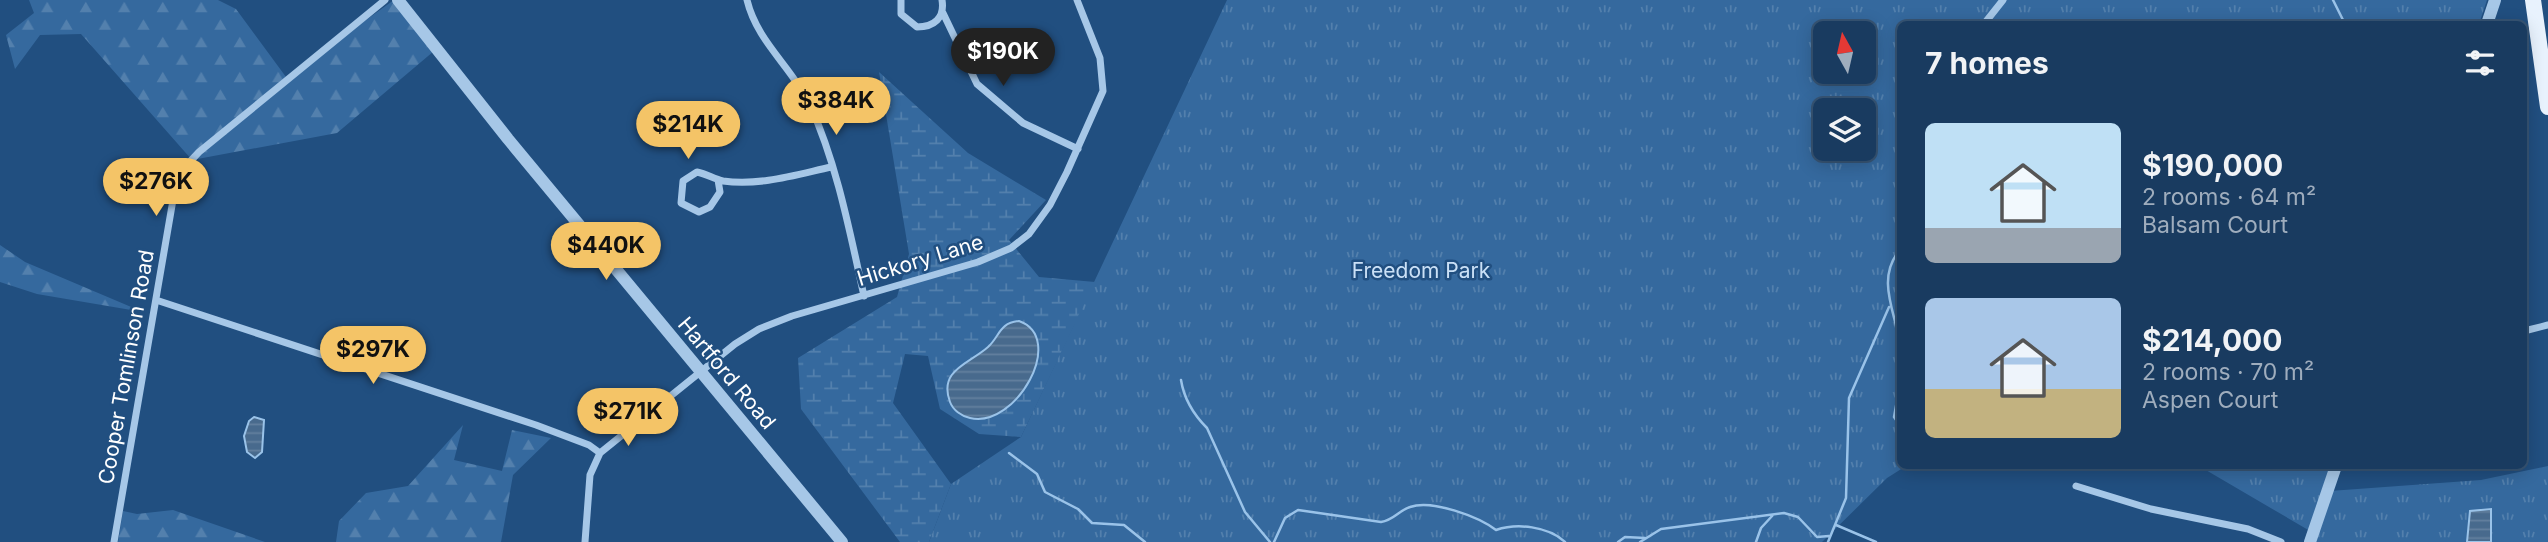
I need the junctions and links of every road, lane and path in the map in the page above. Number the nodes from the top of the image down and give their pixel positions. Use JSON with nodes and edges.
{"nodes":[{"id":1,"x":385,"y":0,"type":"edge"},
{"id":2,"x":398,"y":0,"type":"edge"},
{"id":3,"x":747,"y":0,"type":"edge"},
{"id":4,"x":901,"y":0,"type":"edge"},
{"id":5,"x":943,"y":0,"type":"edge"},
{"id":6,"x":1077,"y":0,"type":"edge"},
{"id":7,"x":2003,"y":0,"type":"edge"},
{"id":8,"x":2495,"y":0,"type":"edge"},
{"id":9,"x":2533,"y":0,"type":"edge"},
{"id":10,"x":943,"y":13,"type":"junction"},
{"id":11,"x":1986,"y":21,"type":"edge"},
{"id":12,"x":2488,"y":21,"type":"edge"},
{"id":13,"x":2548,"y":107,"type":"edge"},
{"id":14,"x":1077,"y":149,"type":"junction"},
{"id":15,"x":831,"y":167,"type":"junction"},
{"id":16,"x":718,"y":180,"type":"junction"},
{"id":17,"x":864,"y":296,"type":"junction"},
{"id":18,"x":156,"y":300,"type":"junction"},
{"id":19,"x":2548,"y":325,"type":"edge"},
{"id":20,"x":2527,"y":330,"type":"edge"},
{"id":21,"x":702,"y":372,"type":"junction"},
{"id":22,"x":600,"y":453,"type":"junction"},
{"id":23,"x":2335,"y":469,"type":"edge"},
{"id":24,"x":2076,"y":486,"type":"dead end"},
{"id":25,"x":114,"y":542,"type":"edge"},
{"id":26,"x":585,"y":542,"type":"edge"},
{"id":27,"x":842,"y":542,"type":"edge"},
{"id":28,"x":2281,"y":542,"type":"edge"},
{"id":29,"x":2310,"y":542,"type":"edge"}],
"edges":[{"from":1,"to":18,"type":"street","name":"Cooper Tomlinson Road"},
{"from":2,"to":21,"type":"street","name":"Hartford Road"},
{"from":3,"to":15,"type":"street"},
{"from":4,"to":10,"type":"street"},
{"from":5,"to":10,"type":"street"},
{"from":6,"to":14,"type":"street","name":"Hickory Lane"},
{"from":7,"to":11,"type":"street"},
{"from":8,"to":12,"type":"street"},
{"from":9,"to":13,"type":"main road"},
{"from":10,"to":14,"type":"street"},
{"from":14,"to":17,"type":"street","name":"Hickory Lane"},
{"from":15,"to":16,"type":"street"},
{"from":15,"to":17,"type":"street"},
{"from":16,"to":16,"type":"street"},
{"from":17,"to":21,"type":"street","name":"Hickory Lane"},
{"from":18,"to":22,"type":"street"},
{"from":18,"to":25,"type":"street","name":"Cooper Tomlinson Road"},
{"from":19,"to":20,"type":"street"},
{"from":21,"to":22,"type":"street"},
{"from":21,"to":27,"type":"street","name":"Hartford Road"},
{"from":22,"to":26,"type":"street"},
{"from":23,"to":29,"type":"street"},
{"from":24,"to":28,"type":"street"}]}
